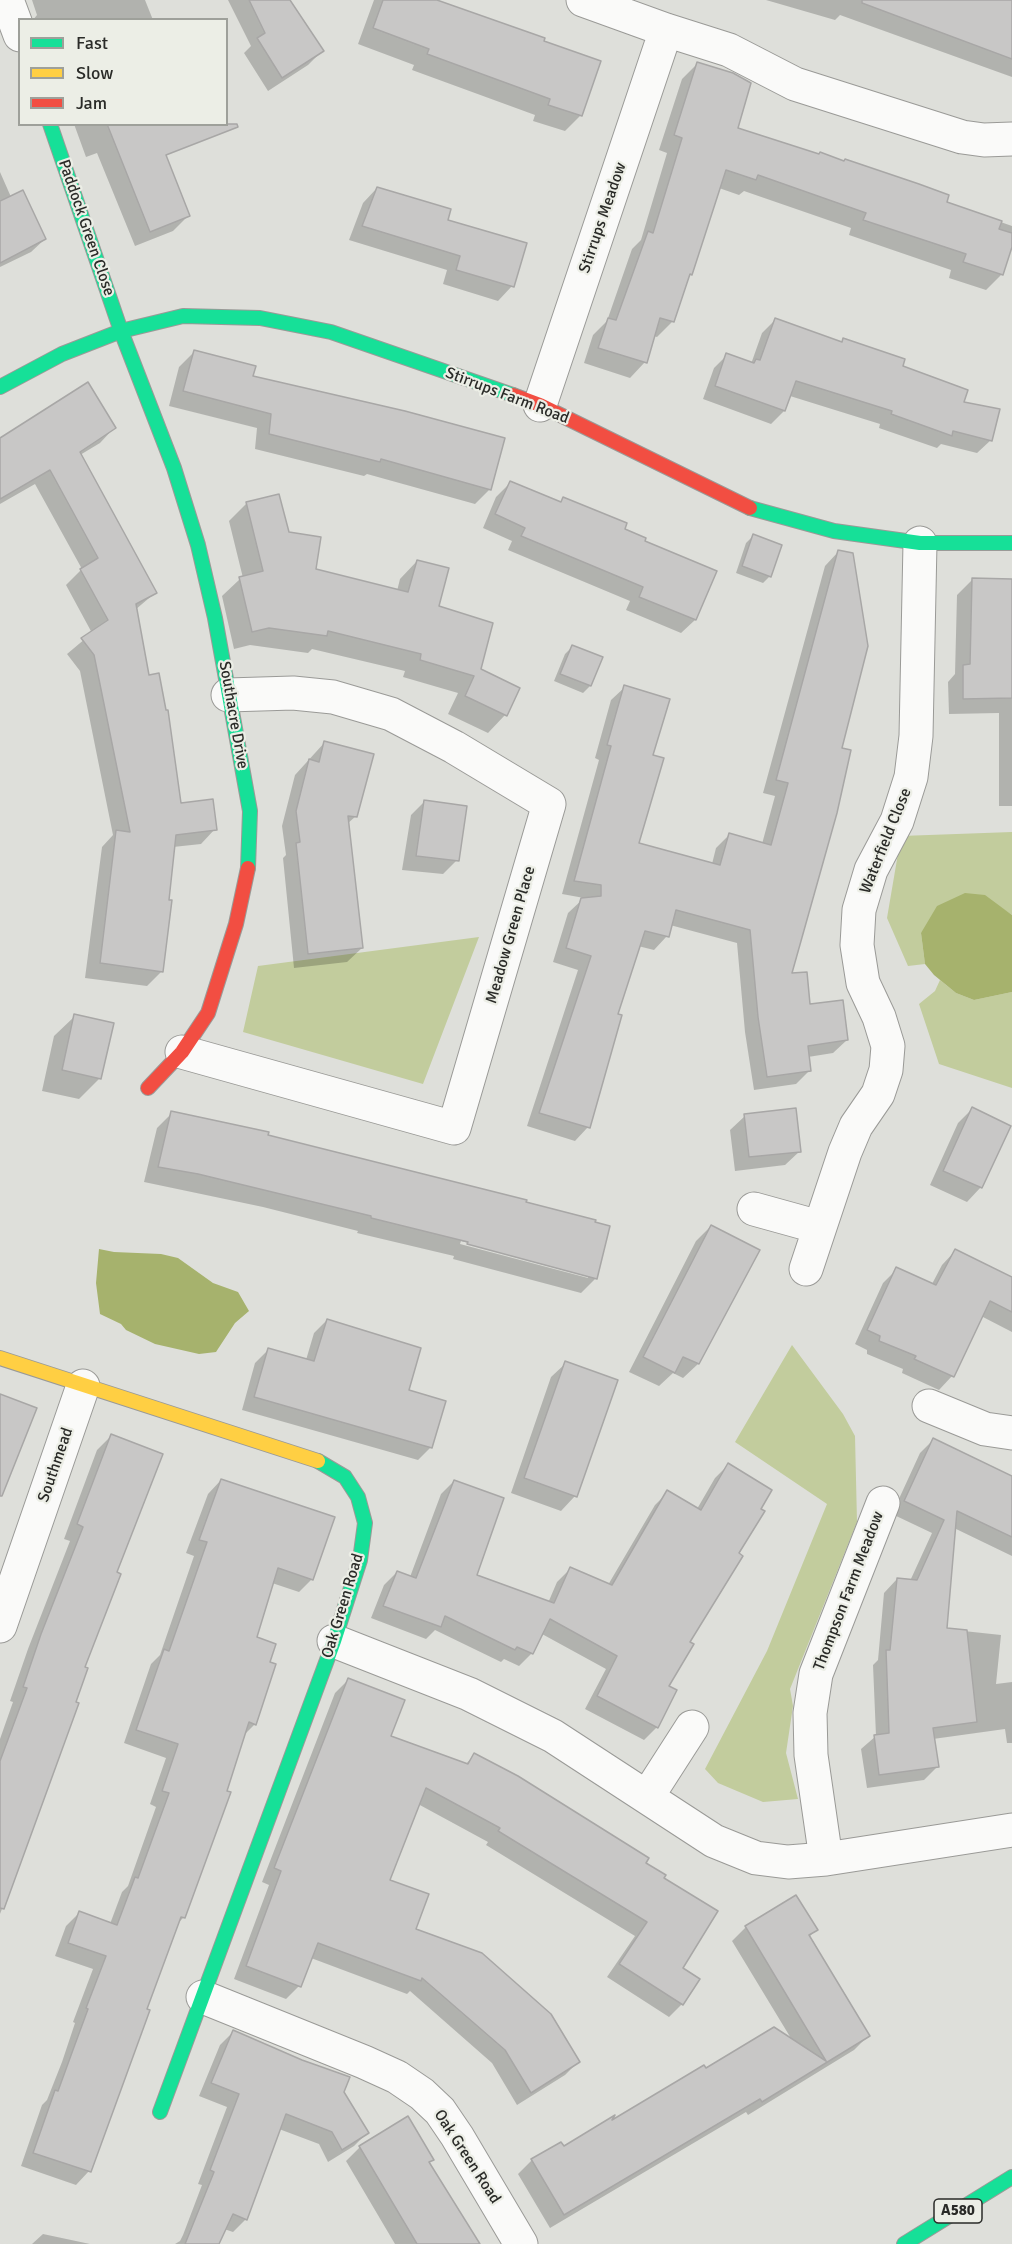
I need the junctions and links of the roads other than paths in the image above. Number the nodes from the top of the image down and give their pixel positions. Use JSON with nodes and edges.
{"nodes":[{"id":1,"x":8,"y":0,"type":"edge"},
{"id":2,"x":583,"y":0,"type":"edge"},
{"id":3,"x":18,"y":29,"type":"edge"},
{"id":4,"x":666,"y":30,"type":"junction"},
{"id":5,"x":51,"y":126,"type":"edge"},
{"id":6,"x":1012,"y":139,"type":"edge"},
{"id":7,"x":122,"y":331,"type":"junction"},
{"id":8,"x":0,"y":387,"type":"edge"},
{"id":9,"x":540,"y":405,"type":"junction"},
{"id":10,"x":920,"y":543,"type":"junction"},
{"id":11,"x":1012,"y":543,"type":"edge"},
{"id":12,"x":228,"y":695,"type":"junction"},
{"id":13,"x":182,"y":1052,"type":"junction"},
{"id":14,"x":148,"y":1088,"type":"dead end"},
{"id":15,"x":754,"y":1209,"type":"dead end"},
{"id":16,"x":819,"y":1227,"type":"junction"},
{"id":17,"x":806,"y":1269,"type":"dead end"},
{"id":18,"x":0,"y":1358,"type":"edge"},
{"id":19,"x":83,"y":1386,"type":"junction"},
{"id":20,"x":929,"y":1406,"type":"dead end"},
{"id":21,"x":1012,"y":1433,"type":"edge"},
{"id":22,"x":883,"y":1503,"type":"dead end"},
{"id":23,"x":0,"y":1626,"type":"edge"},
{"id":24,"x":334,"y":1641,"type":"junction"},
{"id":25,"x":692,"y":1727,"type":"dead end"},
{"id":26,"x":647,"y":1797,"type":"junction"},
{"id":27,"x":1012,"y":1830,"type":"edge"},
{"id":28,"x":826,"y":1859,"type":"junction"},
{"id":29,"x":202,"y":1997,"type":"junction"},
{"id":30,"x":160,"y":2112,"type":"dead end"},
{"id":31,"x":1012,"y":2177,"type":"edge"},
{"id":32,"x":521,"y":2244,"type":"edge"},
{"id":33,"x":904,"y":2244,"type":"edge"}],
"edges":[{"from":1,"to":3,"type":"street"},
{"from":2,"to":4,"type":"street"},
{"from":4,"to":6,"type":"street"},
{"from":4,"to":9,"type":"street","name":"Stirrups Meadow"},
{"from":5,"to":7,"type":"main road","name":"Paddock Green Close"},
{"from":7,"to":8,"type":"main road","name":"Stirrups Farm Road"},
{"from":7,"to":9,"type":"main road","name":"Stirrups Farm Road"},
{"from":7,"to":12,"type":"main road","name":"Southacre Drive"},
{"from":9,"to":10,"type":"main road","name":"Stirrups Farm Road"},
{"from":10,"to":11,"type":"main road","name":"Stirrups Farm Road"},
{"from":10,"to":16,"type":"street","name":"Waterfield Close"},
{"from":12,"to":13,"type":"main road","name":"Southacre Drive"},
{"from":12,"to":13,"type":"street","name":"Meadow Green Place"},
{"from":13,"to":14,"type":"main road","name":"Southacre Drive"},
{"from":15,"to":16,"type":"street"},
{"from":16,"to":17,"type":"street","name":"Waterfield Close"},
{"from":18,"to":19,"type":"main road"},
{"from":19,"to":23,"type":"street","name":"Southmead"},
{"from":19,"to":24,"type":"main road","name":"Oak Green Road"},
{"from":20,"to":21,"type":"street"},
{"from":22,"to":28,"type":"street","name":"Thompson Farm Meadow"},
{"from":24,"to":26,"type":"street"},
{"from":24,"to":29,"type":"main road","name":"Oak Green Road"},
{"from":25,"to":26,"type":"street"},
{"from":26,"to":28,"type":"street"},
{"from":27,"to":28,"type":"street"},
{"from":29,"to":30,"type":"main road","name":"Oak Green Road"},
{"from":29,"to":32,"type":"street","name":"Oak Green Road"},
{"from":31,"to":33,"type":"main road","number":"A580"}]}
